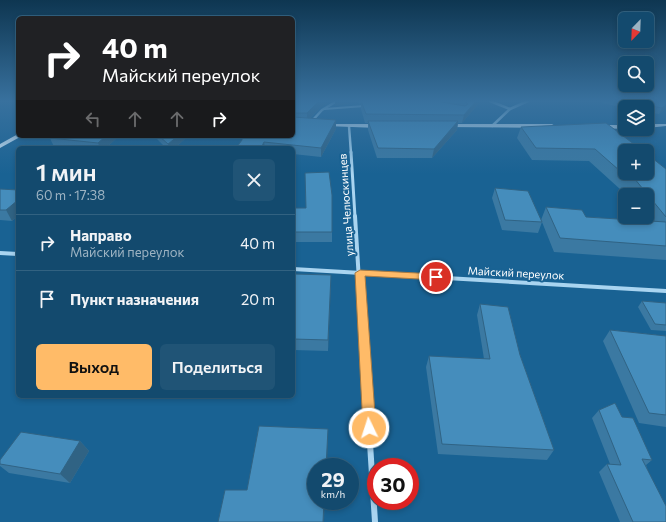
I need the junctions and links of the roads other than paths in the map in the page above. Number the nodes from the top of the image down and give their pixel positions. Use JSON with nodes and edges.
{"nodes":[{"id":1,"x":332,"y":125,"type":"edge"},
{"id":2,"x":349,"y":126,"type":"junction"},
{"id":3,"x":381,"y":126,"type":"edge"},
{"id":4,"x":444,"y":126,"type":"edge"},
{"id":5,"x":492,"y":126,"type":"joint"},
{"id":6,"x":554,"y":126,"type":"edge"},
{"id":7,"x":594,"y":126,"type":"edge"},
{"id":8,"x":618,"y":127,"type":"edge"},
{"id":9,"x":16,"y":137,"type":"edge"},
{"id":10,"x":0,"y":146,"type":"edge"},
{"id":11,"x":0,"y":253,"type":"edge"},
{"id":12,"x":16,"y":254,"type":"edge"},
{"id":13,"x":295,"y":269,"type":"edge"},
{"id":14,"x":360,"y":273,"type":"junction"},
{"id":15,"x":666,"y":291,"type":"edge"},
{"id":16,"x":375,"y":522,"type":"edge"}],
"edges":[{"from":1,"to":2,"type":"street"},
{"from":2,"to":3,"type":"street"},
{"from":2,"to":14,"type":"street","name":"улица Челюскинцев"},
{"from":4,"to":5,"type":"street"},
{"from":5,"to":6,"type":"street"},
{"from":7,"to":8,"type":"street"},
{"from":9,"to":10,"type":"street"},
{"from":11,"to":12,"type":"street"},
{"from":13,"to":14,"type":"street","name":"Майский переулок"},
{"from":14,"to":15,"type":"street","name":"Майский переулок"},
{"from":14,"to":16,"type":"street","name":"улица Челюскинцев"}]}
